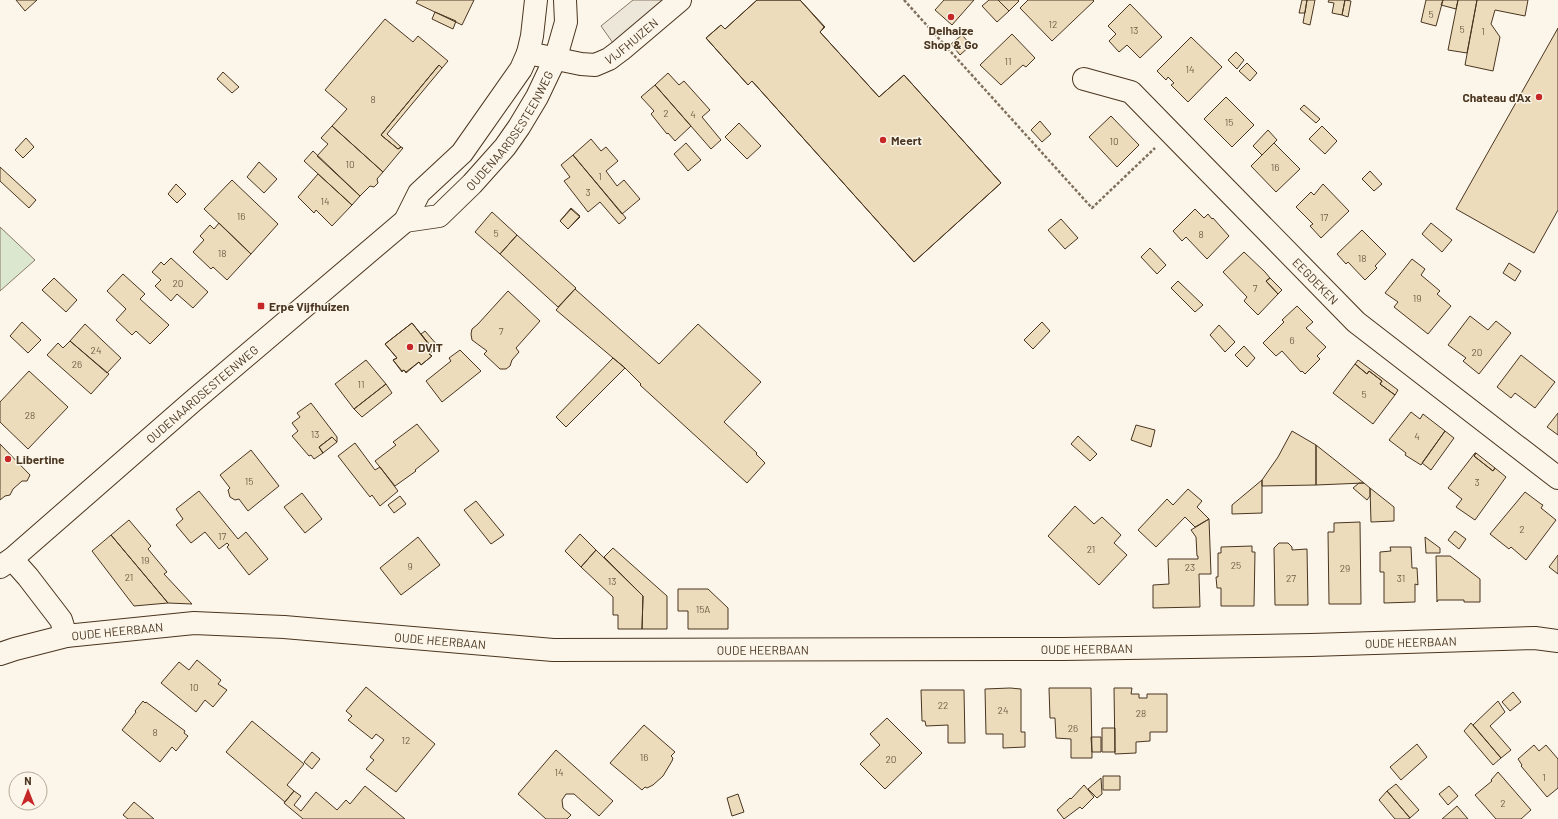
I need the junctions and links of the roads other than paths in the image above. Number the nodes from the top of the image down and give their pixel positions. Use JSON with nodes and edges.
{"nodes":[{"id":1,"x":536,"y":0,"type":"edge"},
{"id":2,"x":565,"y":0,"type":"edge"},
{"id":3,"x":577,"y":0,"type":"edge"},
{"id":4,"x":680,"y":0,"type":"edge"},
{"id":5,"x":566,"y":22,"type":"junction"},
{"id":6,"x":528,"y":53,"type":"junction"},
{"id":7,"x":556,"y":57,"type":"junction"},
{"id":8,"x":1084,"y":79,"type":"dead end"},
{"id":9,"x":405,"y":221,"type":"junction"},
{"id":10,"x":1558,"y":478,"type":"edge"},
{"id":11,"x":6,"y":563,"type":"edge"},
{"id":12,"x":66,"y":636,"type":"junction"},
{"id":13,"x":1558,"y":641,"type":"edge"},
{"id":14,"x":0,"y":654,"type":"edge"}],
"edges":[{"from":1,"to":6,"type":"street","name":"OUDENAARDSESTEENWEG"},
{"from":2,"to":5,"type":"street","name":"OUDENAARDSESTEENWEG"},
{"from":3,"to":5,"type":"street"},
{"from":4,"to":7,"type":"street","name":"VIJFHUIZEN"},
{"from":5,"to":7,"type":"street","name":"OUDENAARDSESTEENWEG"},
{"from":6,"to":7,"type":"street","name":"VIJFHUIZEN"},
{"from":6,"to":9,"type":"street","name":"OUDENAARDSESTEENWEG"},
{"from":7,"to":9,"type":"street","name":"OUDENAARDSESTEENWEG"},
{"from":8,"to":10,"type":"street","name":"EEGDEKEN"},
{"from":9,"to":11,"type":"street","name":"OUDENAARDSESTEENWEG"},
{"from":11,"to":12,"type":"street","name":"OUDE HEERBAAN"},
{"from":12,"to":13,"type":"street","name":"OUDE HEERBAAN"},
{"from":12,"to":14,"type":"street"}]}
